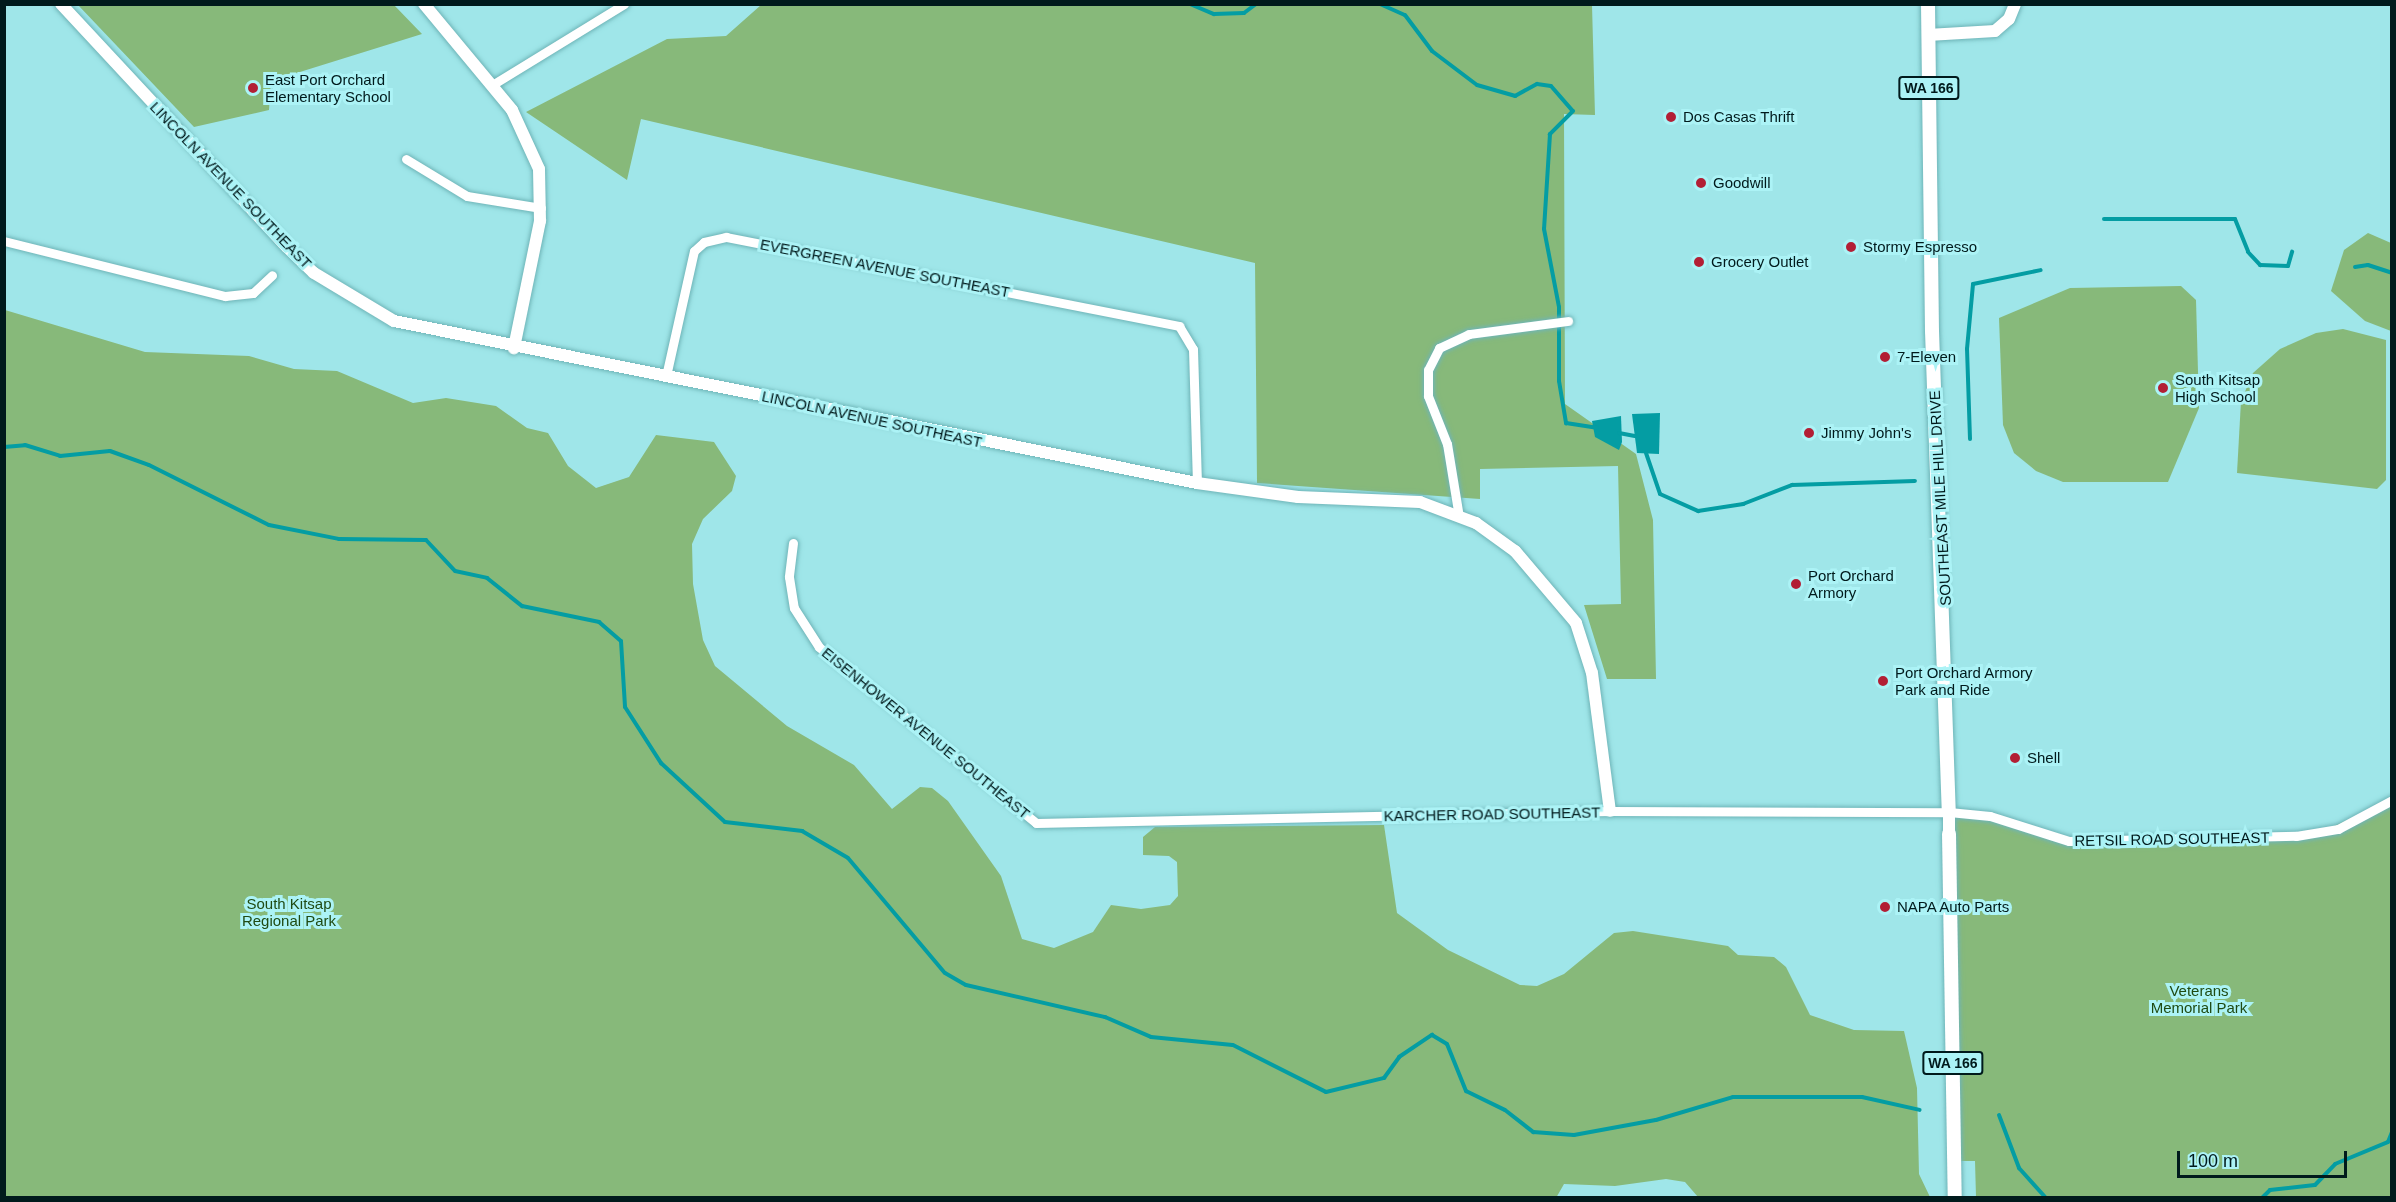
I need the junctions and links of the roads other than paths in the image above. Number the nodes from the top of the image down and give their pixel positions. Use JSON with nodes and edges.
{"nodes":[{"id":1,"x":61,"y":4,"type":"edge"},
{"id":2,"x":424,"y":4,"type":"edge"},
{"id":3,"x":624,"y":4,"type":"edge"},
{"id":4,"x":1928,"y":4,"type":"edge"},
{"id":5,"x":2015,"y":4,"type":"edge"},
{"id":6,"x":1928,"y":35,"type":"junction"},
{"id":7,"x":492,"y":85,"type":"junction"},
{"id":8,"x":406,"y":159,"type":"dead end"},
{"id":9,"x":541,"y":208,"type":"junction"},
{"id":10,"x":4,"y":241,"type":"edge"},
{"id":11,"x":272,"y":275,"type":"dead end"},
{"id":12,"x":1568,"y":321,"type":"dead end"},
{"id":13,"x":514,"y":348,"type":"junction"},
{"id":14,"x":666,"y":376,"type":"junction"},
{"id":15,"x":1197,"y":483,"type":"junction"},
{"id":16,"x":1459,"y":517,"type":"junction"},
{"id":17,"x":793,"y":543,"type":"dead end"},
{"id":18,"x":2391,"y":800,"type":"edge"},
{"id":19,"x":1610,"y":811,"type":"junction"},
{"id":20,"x":1949,"y":812,"type":"junction"},
{"id":21,"x":1036,"y":823,"type":"joint"},
{"id":22,"x":1949,"y":834,"type":"joint"},
{"id":23,"x":1955,"y":1197,"type":"edge"}],
"edges":[{"from":1,"to":13,"type":"street","name":"LINCOLN AVENUE SOUTHEAST"},
{"from":2,"to":7,"type":"street"},
{"from":3,"to":7,"type":"street"},
{"from":4,"to":6,"type":"main road","name":"SOUTHEAST MILE HILL DRIVE","number":"WA 166"},
{"from":5,"to":6,"type":"street"},
{"from":6,"to":20,"type":"main road","name":"SOUTHEAST MILE HILL DRIVE","number":"WA 166"},
{"from":7,"to":9,"type":"street"},
{"from":8,"to":9,"type":"street"},
{"from":9,"to":13,"type":"street"},
{"from":10,"to":11,"type":"street"},
{"from":12,"to":16,"type":"street"},
{"from":13,"to":14,"type":"street","name":"LINCOLN AVENUE SOUTHEAST"},
{"from":14,"to":15,"type":"street","name":"LINCOLN AVENUE SOUTHEAST"},
{"from":14,"to":15,"type":"street","name":"EVERGREEN AVENUE SOUTHEAST"},
{"from":15,"to":16,"type":"street","name":"LINCOLN AVENUE SOUTHEAST"},
{"from":16,"to":19,"type":"street","name":"LINCOLN AVENUE SOUTHEAST"},
{"from":17,"to":21,"type":"street","name":"EISENHOWER AVENUE SOUTHEAST"},
{"from":18,"to":20,"type":"street","name":"RETSIL ROAD SOUTHEAST"},
{"from":19,"to":20,"type":"street","name":"KARCHER ROAD SOUTHEAST"},
{"from":19,"to":21,"type":"street","name":"KARCHER ROAD SOUTHEAST"},
{"from":20,"to":22,"type":"street","number":"WA 166"},
{"from":22,"to":23,"type":"main road","number":"WA 166"}]}
